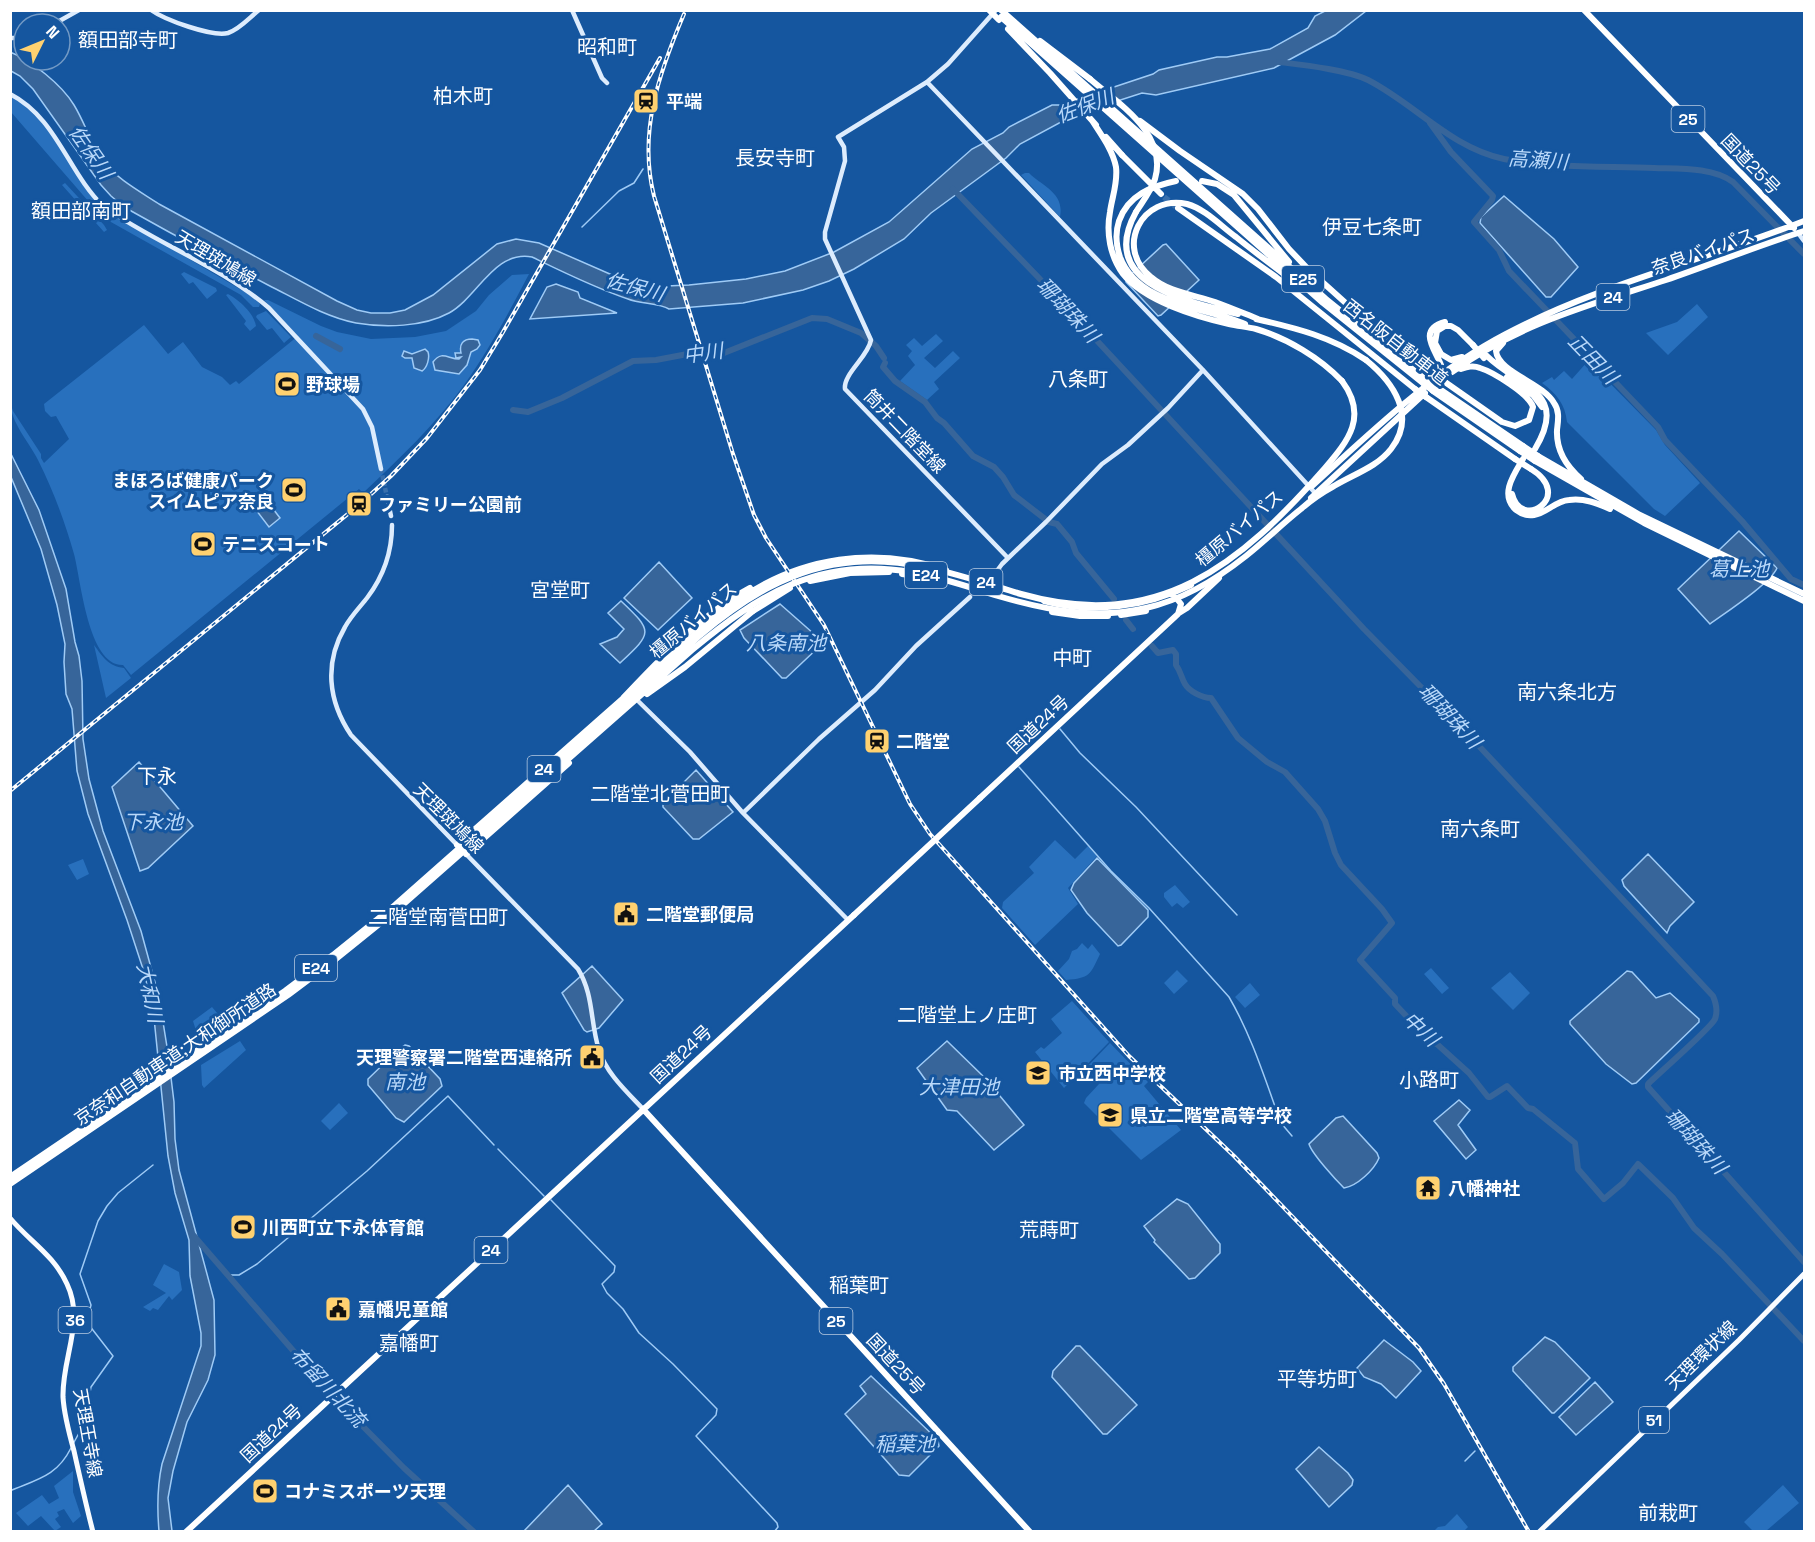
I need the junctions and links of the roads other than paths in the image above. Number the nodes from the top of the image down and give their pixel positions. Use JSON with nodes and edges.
{"nodes":[{"id":1,"x":151,"y":10,"type":"edge"},
{"id":2,"x":259,"y":10,"type":"edge"},
{"id":3,"x":572,"y":10,"type":"edge"},
{"id":4,"x":993,"y":10,"type":"edge"},
{"id":5,"x":1584,"y":10,"type":"edge"},
{"id":6,"x":1002,"y":14,"type":"edge"},
{"id":7,"x":927,"y":82,"type":"junction"},
{"id":8,"x":607,"y":83,"type":"dead end"},
{"id":9,"x":10,"y":94,"type":"edge"},
{"id":10,"x":1128,"y":111,"type":"junction"},
{"id":11,"x":1093,"y":122,"type":"junction"},
{"id":12,"x":1179,"y":177,"type":"junction"},
{"id":13,"x":1202,"y":181,"type":"dead end"},
{"id":14,"x":1162,"y":196,"type":"tunnel mouth"},
{"id":15,"x":1178,"y":208,"type":"tunnel mouth"},
{"id":16,"x":1804,"y":221,"type":"edge"},
{"id":17,"x":1791,"y":227,"type":"junction"},
{"id":18,"x":1799,"y":233,"type":"edge"},
{"id":19,"x":1804,"y":241,"type":"edge"},
{"id":20,"x":1124,"y":265,"type":"junction"},
{"id":21,"x":1192,"y":303,"type":"junction"},
{"id":22,"x":1323,"y":303,"type":"junction"},
{"id":23,"x":1353,"y":321,"type":"junction"},
{"id":24,"x":1541,"y":322,"type":"junction"},
{"id":25,"x":1486,"y":344,"type":"junction"},
{"id":26,"x":1475,"y":345,"type":"junction"},
{"id":27,"x":1203,"y":370,"type":"junction"},
{"id":28,"x":1501,"y":371,"type":"junction"},
{"id":29,"x":1449,"y":374,"type":"junction"},
{"id":30,"x":1430,"y":380,"type":"junction"},
{"id":31,"x":1517,"y":381,"type":"junction"},
{"id":32,"x":1533,"y":448,"type":"dead end"},
{"id":33,"x":1536,"y":458,"type":"junction"},
{"id":34,"x":381,"y":469,"type":"tunnel mouth"},
{"id":35,"x":1309,"y":488,"type":"junction"},
{"id":36,"x":1316,"y":494,"type":"junction"},
{"id":37,"x":387,"y":497,"type":"tunnel mouth"},
{"id":38,"x":1298,"y":506,"type":"junction"},
{"id":39,"x":1640,"y":515,"type":"junction"},
{"id":40,"x":391,"y":516,"type":"dead end"},
{"id":41,"x":1644,"y":523,"type":"junction"},
{"id":42,"x":392,"y":525,"type":"dead end"},
{"id":43,"x":1701,"y":549,"type":"junction"},
{"id":44,"x":1008,"y":558,"type":"junction"},
{"id":45,"x":799,"y":569,"type":"junction"},
{"id":46,"x":1219,"y":578,"type":"junction"},
{"id":47,"x":991,"y":579,"type":"dead end"},
{"id":48,"x":1779,"y":586,"type":"junction"},
{"id":49,"x":790,"y":588,"type":"junction"},
{"id":50,"x":1173,"y":594,"type":"junction"},
{"id":51,"x":1804,"y":594,"type":"edge"},
{"id":52,"x":970,"y":597,"type":"dead end"},
{"id":53,"x":1179,"y":600,"type":"junction"},
{"id":54,"x":1804,"y":601,"type":"edge"},
{"id":55,"x":1178,"y":614,"type":"junction"},
{"id":56,"x":631,"y":692,"type":"junction"},
{"id":57,"x":637,"y":701,"type":"junction"},
{"id":58,"x":597,"y":726,"type":"junction"},
{"id":59,"x":577,"y":751,"type":"junction"},
{"id":60,"x":743,"y":813,"type":"junction"},
{"id":61,"x":457,"y":845,"type":"junction"},
{"id":62,"x":466,"y":854,"type":"junction"},
{"id":63,"x":848,"y":920,"type":"junction"},
{"id":64,"x":643,"y":1109,"type":"junction"},
{"id":65,"x":10,"y":1177,"type":"edge"},
{"id":66,"x":10,"y":1184,"type":"edge"},
{"id":67,"x":10,"y":1218,"type":"edge"},
{"id":68,"x":1804,"y":1274,"type":"edge"},
{"id":69,"x":187,"y":1531,"type":"edge"},
{"id":70,"x":93,"y":1532,"type":"edge"},
{"id":71,"x":1030,"y":1532,"type":"edge"},
{"id":72,"x":1539,"y":1532,"type":"edge"}],
"edges":[{"from":1,"to":2,"type":"main road"},
{"from":3,"to":8,"type":"main road"},
{"from":4,"to":6,"type":"highway","name":"西名阪自動車道","number":"E25","bridge":true},
{"from":4,"to":7,"type":"main road","name":"筒井二階堂線"},
{"from":5,"to":17,"type":"highway","name":"国道25号","number":"25"},
{"from":6,"to":10,"type":"highway","bridge":true},
{"from":6,"to":11,"type":"highway"},
{"from":6,"to":12,"type":"highway","name":"西名阪自動車道","number":"E25"},
{"from":7,"to":27,"type":"main road"},
{"from":7,"to":44,"type":"main road","name":"筒井二階堂線"},
{"from":9,"to":34,"type":"main road","name":"天理斑鳩線"},
{"from":10,"to":20,"type":"highway","bridge":true},
{"from":10,"to":30,"type":"highway","bridge":true},
{"from":11,"to":14,"type":"highway","bridge":true},
{"from":11,"to":20,"type":"highway"},
{"from":12,"to":20,"type":"highway"},
{"from":12,"to":22,"type":"highway","name":"西名阪自動車道","number":"E25"},
{"from":12,"to":23,"type":"highway","name":"西名阪自動車道","number":"E25"},
{"from":13,"to":23,"type":"highway"},
{"from":15,"to":41,"type":"highway","bridge":true},
{"from":16,"to":17,"type":"highway","name":"奈良バイパス","number":"24"},
{"from":17,"to":18,"type":"highway","name":"国道25号","number":"25"},
{"from":17,"to":25,"type":"highway","name":"奈良バイパス","number":"24"},
{"from":18,"to":19,"type":"main road"},
{"from":18,"to":24,"type":"highway","name":"奈良バイパス","number":"24"},
{"from":20,"to":21,"type":"highway"},
{"from":20,"to":21,"type":"highway"},
{"from":21,"to":22,"type":"highway"},
{"from":21,"to":38,"type":"highway","bridge":true},
{"from":21,"to":38,"type":"highway","bridge":true},
{"from":22,"to":30,"type":"highway","name":"西名阪自動車道","number":"E25"},
{"from":23,"to":30,"type":"highway","name":"西名阪自動車道","number":"E25"},
{"from":24,"to":28,"type":"highway"},
{"from":24,"to":29,"type":"highway","name":"奈良バイパス","number":"24"},
{"from":25,"to":26,"type":"highway"},
{"from":25,"to":30,"type":"highway","name":"橿原バイパス","number":"24"},
{"from":26,"to":28,"type":"highway","bridge":true},
{"from":26,"to":30,"type":"highway"},
{"from":27,"to":35,"type":"main road"},
{"from":27,"to":44,"type":"main road"},
{"from":28,"to":29,"type":"highway"},
{"from":28,"to":31,"type":"highway"},
{"from":28,"to":31,"type":"highway"},
{"from":28,"to":31,"type":"highway"},
{"from":29,"to":36,"type":"highway","name":"橿原バイパス","number":"24"},
{"from":30,"to":31,"type":"highway","bridge":true},
{"from":30,"to":33,"type":"highway","name":"西名阪自動車道","number":"E25","bridge":true},
{"from":30,"to":35,"type":"highway","name":"橿原バイパス","number":"24"},
{"from":31,"to":32,"type":"highway"},
{"from":31,"to":39,"type":"highway"},
{"from":33,"to":39,"type":"highway","name":"西名阪自動車道","number":"E25"},
{"from":33,"to":41,"type":"highway","name":"西名阪自動車道","number":"E25"},
{"from":35,"to":36,"type":"main road"},
{"from":35,"to":50,"type":"highway","name":"橿原バイパス","number":"24","bridge":true},
{"from":36,"to":46,"type":"highway","name":"橿原バイパス","number":"24","bridge":true},
{"from":37,"to":40,"type":"main road"},
{"from":38,"to":58,"type":"highway","name":"京奈和自動車道;大和御所道路","number":"E24","bridge":true},
{"from":38,"to":59,"type":"highway","name":"京奈和自動車道;大和御所道路","number":"E24","bridge":true},
{"from":39,"to":43,"type":"highway","name":"西名阪自動車道","number":"E25"},
{"from":41,"to":43,"type":"highway","name":"西名阪自動車道","number":"E25"},
{"from":42,"to":61,"type":"main road","name":"天理斑鳩線"},
{"from":43,"to":48,"type":"highway","name":"西名阪自動車道","number":"E25"},
{"from":44,"to":47,"type":"main road"},
{"from":45,"to":50,"type":"highway","name":"橿原バイパス","number":"24"},
{"from":45,"to":56,"type":"highway","name":"橿原バイパス","number":"24"},
{"from":45,"to":58,"type":"highway","number":"24","bridge":true},
{"from":46,"to":53,"type":"highway","name":"橿原バイパス","number":"24"},
{"from":46,"to":55,"type":"highway","number":"24"},
{"from":48,"to":51,"type":"highway","name":"西名阪自動車道","number":"E25"},
{"from":48,"to":54,"type":"highway","name":"西名阪自動車道","number":"E25"},
{"from":49,"to":53,"type":"highway","name":"橿原バイパス","number":"24"},
{"from":49,"to":57,"type":"highway","name":"橿原バイパス","number":"24"},
{"from":49,"to":59,"type":"highway","number":"24","bridge":true},
{"from":50,"to":53,"type":"highway"},
{"from":52,"to":60,"type":"main road"},
{"from":53,"to":55,"type":"highway"},
{"from":55,"to":63,"type":"highway","name":"国道24号","number":"24","bridge":true},
{"from":56,"to":57,"type":"main road"},
{"from":56,"to":61,"type":"highway","name":"橿原バイパス","number":"24"},
{"from":57,"to":60,"type":"main road"},
{"from":57,"to":62,"type":"highway","name":"橿原バイパス","number":"24"},
{"from":58,"to":65,"type":"highway","name":"京奈和自動車道;大和御所道路","number":"E24","bridge":true},
{"from":59,"to":66,"type":"highway","name":"京奈和自動車道;大和御所道路","number":"E24","bridge":true},
{"from":60,"to":63,"type":"main road"},
{"from":61,"to":62,"type":"main road","name":"天理斑鳩線"},
{"from":62,"to":64,"type":"main road","name":"天理斑鳩線"},
{"from":63,"to":64,"type":"highway","name":"国道24号","number":"24"},
{"from":64,"to":69,"type":"highway","name":"国道24号","number":"24"},
{"from":64,"to":71,"type":"highway","name":"国道25号","number":"25"},
{"from":67,"to":70,"type":"main road","name":"天理王寺線","number":"36"},
{"from":68,"to":72,"type":"main road","name":"天理環状線","number":"51"}]}
